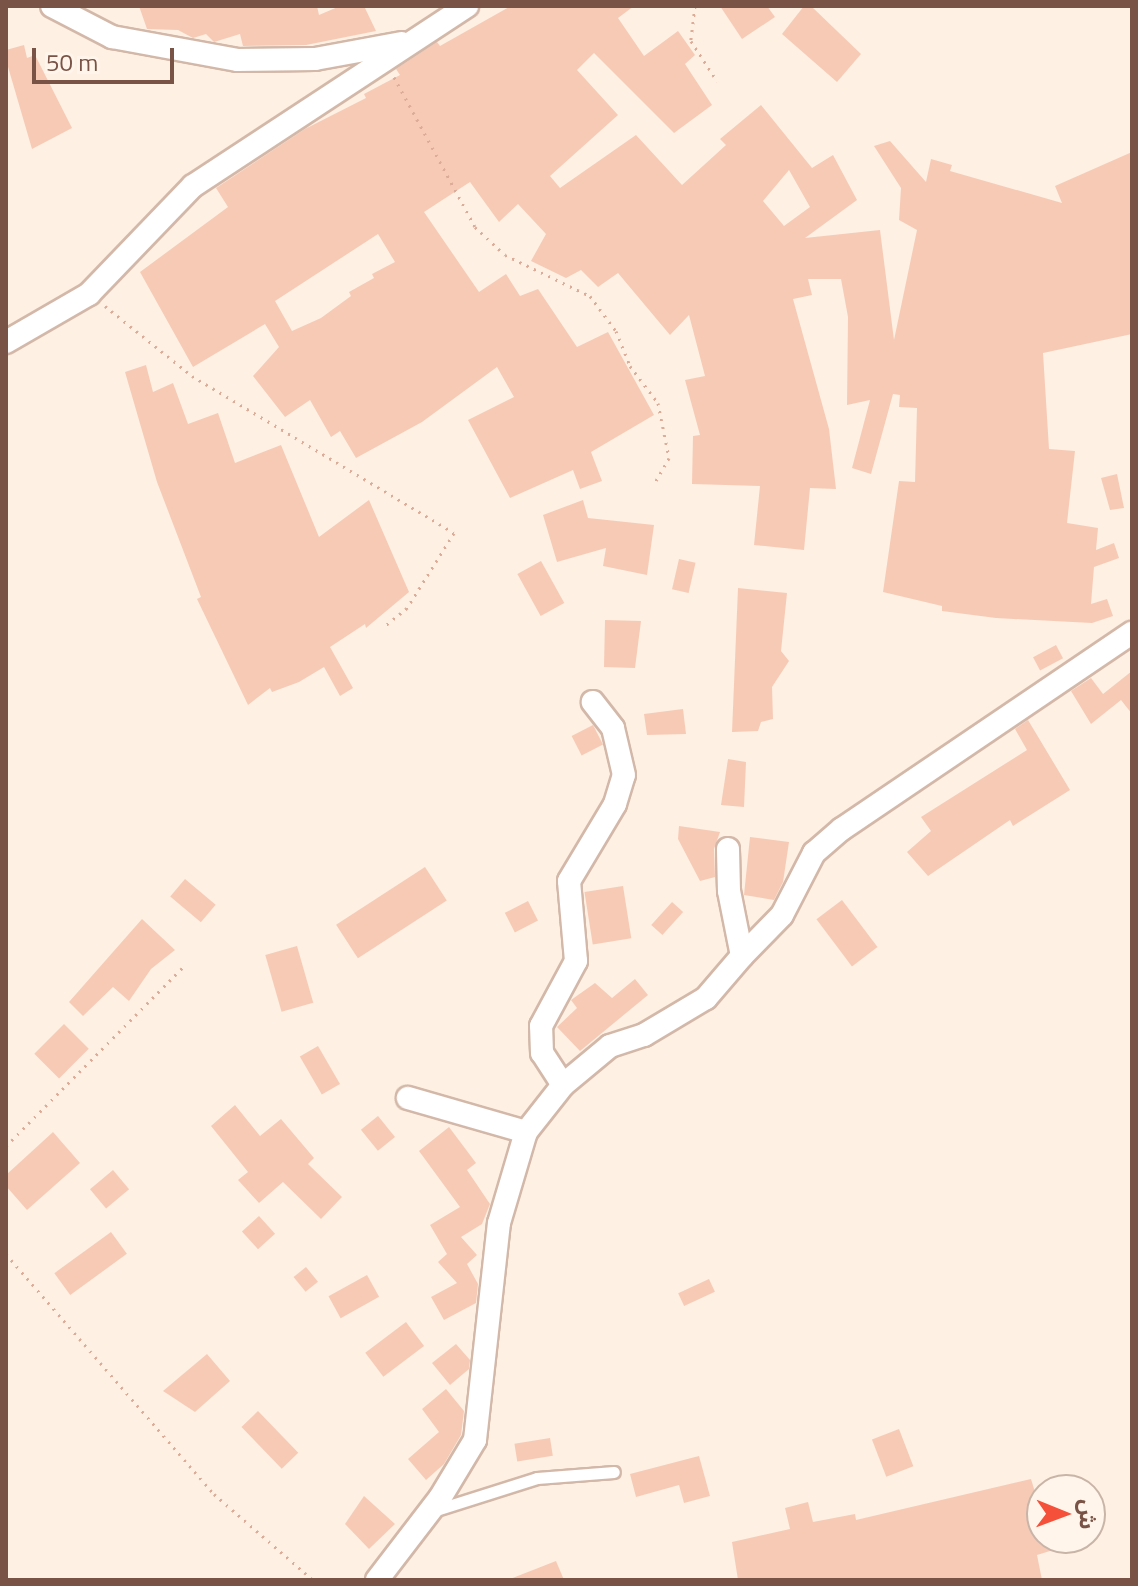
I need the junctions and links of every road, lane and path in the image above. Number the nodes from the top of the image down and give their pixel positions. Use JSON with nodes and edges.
{"nodes":[{"id":1,"x":52,"y":6,"type":"edge"},
{"id":2,"x":467,"y":6,"type":"edge"},
{"id":3,"x":695,"y":6,"type":"edge"},
{"id":4,"x":415,"y":40,"type":"junction"},
{"id":5,"x":384,"y":60,"type":"junction"},
{"id":6,"x":717,"y":81,"type":"dead end"},
{"id":7,"x":89,"y":294,"type":"junction"},
{"id":8,"x":6,"y":342,"type":"edge"},
{"id":9,"x":654,"y":484,"type":"dead end"},
{"id":10,"x":385,"y":626,"type":"dead end"},
{"id":11,"x":1132,"y":633,"type":"edge"},
{"id":12,"x":593,"y":702,"type":"dead end"},
{"id":13,"x":728,"y":849,"type":"dead end"},
{"id":14,"x":742,"y":956,"type":"junction"},
{"id":15,"x":183,"y":967,"type":"dead end"},
{"id":16,"x":563,"y":1085,"type":"junction"},
{"id":17,"x":408,"y":1098,"type":"dead end"},
{"id":18,"x":526,"y":1132,"type":"junction"},
{"id":19,"x":6,"y":1146,"type":"edge"},
{"id":20,"x":6,"y":1254,"type":"edge"},
{"id":21,"x":614,"y":1472,"type":"dead end"},
{"id":22,"x":427,"y":1514,"type":"junction"},
{"id":23,"x":313,"y":1580,"type":"edge"},
{"id":24,"x":377,"y":1580,"type":"edge"}],
"edges":[{"from":1,"to":4,"type":"street"},
{"from":2,"to":4,"type":"street"},
{"from":3,"to":6,"type":"path"},
{"from":4,"to":5,"type":"street"},
{"from":5,"to":7,"type":"street"},
{"from":5,"to":9,"type":"path"},
{"from":7,"to":8,"type":"street"},
{"from":7,"to":10,"type":"path"},
{"from":11,"to":14,"type":"street"},
{"from":12,"to":16,"type":"street"},
{"from":13,"to":14,"type":"street"},
{"from":14,"to":16,"type":"street"},
{"from":15,"to":19,"type":"path"},
{"from":16,"to":18,"type":"street"},
{"from":17,"to":18,"type":"street"},
{"from":18,"to":22,"type":"street"},
{"from":20,"to":23,"type":"path"},
{"from":21,"to":22,"type":"lane"},
{"from":22,"to":24,"type":"street"}]}
